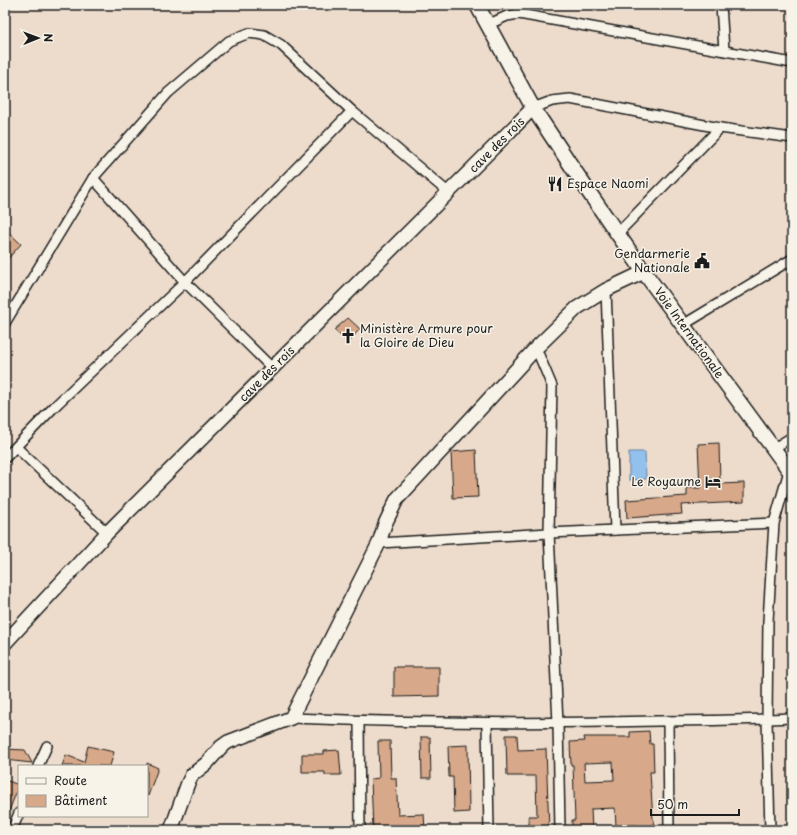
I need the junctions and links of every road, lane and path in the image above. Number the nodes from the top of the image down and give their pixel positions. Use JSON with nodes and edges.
{"nodes":[{"id":1,"x":477,"y":5,"type":"edge"},
{"id":2,"x":721,"y":5,"type":"edge"},
{"id":3,"x":487,"y":25,"type":"junction"},
{"id":4,"x":724,"y":50,"type":"junction"},
{"id":5,"x":792,"y":63,"type":"edge"},
{"id":6,"x":533,"y":108,"type":"junction"},
{"id":7,"x":352,"y":111,"type":"junction"},
{"id":8,"x":720,"y":128,"type":"junction"},
{"id":9,"x":792,"y":138,"type":"edge"},
{"id":10,"x":93,"y":178,"type":"junction"},
{"id":11,"x":449,"y":193,"type":"junction"},
{"id":12,"x":617,"y":234,"type":"junction"},
{"id":13,"x":792,"y":259,"type":"edge"},
{"id":14,"x":644,"y":272,"type":"junction"},
{"id":15,"x":185,"y":282,"type":"junction"},
{"id":16,"x":606,"y":290,"type":"junction"},
{"id":17,"x":5,"y":323,"type":"edge"},
{"id":18,"x":683,"y":325,"type":"junction"},
{"id":19,"x":536,"y":348,"type":"junction"},
{"id":20,"x":273,"y":369,"type":"junction"},
{"id":21,"x":792,"y":437,"type":"edge"},
{"id":22,"x":16,"y":447,"type":"junction"},
{"id":23,"x":774,"y":448,"type":"junction"},
{"id":24,"x":5,"y":457,"type":"edge"},
{"id":25,"x":791,"y":473,"type":"edge"},
{"id":26,"x":774,"y":523,"type":"junction"},
{"id":27,"x":615,"y":530,"type":"junction"},
{"id":28,"x":107,"y":533,"type":"junction"},
{"id":29,"x":549,"y":533,"type":"junction"},
{"id":30,"x":379,"y":543,"type":"junction"},
{"id":31,"x":5,"y":643,"type":"edge"},
{"id":32,"x":291,"y":718,"type":"junction"},
{"id":33,"x":792,"y":718,"type":"edge"},
{"id":34,"x":768,"y":720,"type":"junction"},
{"id":35,"x":359,"y":721,"type":"junction"},
{"id":36,"x":668,"y":721,"type":"junction"},
{"id":37,"x":488,"y":723,"type":"junction"},
{"id":38,"x":558,"y":723,"type":"junction"},
{"id":39,"x":46,"y":746,"type":"dead end"},
{"id":40,"x":38,"y":765,"type":"edge"},
{"id":41,"x":18,"y":815,"type":"edge"},
{"id":42,"x":12,"y":830,"type":"edge"},
{"id":43,"x":171,"y":830,"type":"edge"},
{"id":44,"x":360,"y":830,"type":"edge"},
{"id":45,"x":489,"y":830,"type":"edge"},
{"id":46,"x":560,"y":830,"type":"edge"},
{"id":47,"x":669,"y":830,"type":"edge"},
{"id":48,"x":770,"y":830,"type":"edge"}],
"edges":[{"from":1,"to":3,"type":"main road","name":"Voie Internationale"},
{"from":2,"to":4,"type":"street"},
{"from":3,"to":4,"type":"street"},
{"from":3,"to":6,"type":"main road","name":"Voie Internationale"},
{"from":4,"to":5,"type":"street"},
{"from":6,"to":8,"type":"street"},
{"from":6,"to":11,"type":"street","name":"cave des rois"},
{"from":6,"to":12,"type":"main road","name":"Voie Internationale"},
{"from":7,"to":10,"type":"street"},
{"from":7,"to":11,"type":"street"},
{"from":7,"to":15,"type":"street"},
{"from":8,"to":9,"type":"street"},
{"from":8,"to":12,"type":"street"},
{"from":10,"to":15,"type":"street"},
{"from":10,"to":17,"type":"street"},
{"from":11,"to":20,"type":"street","name":"cave des rois"},
{"from":12,"to":14,"type":"main road","name":"Voie Internationale"},
{"from":13,"to":18,"type":"street"},
{"from":14,"to":16,"type":"street"},
{"from":14,"to":18,"type":"main road","name":"Voie Internationale"},
{"from":15,"to":20,"type":"street"},
{"from":15,"to":22,"type":"street"},
{"from":16,"to":19,"type":"street"},
{"from":16,"to":27,"type":"street"},
{"from":18,"to":23,"type":"main road","name":"Voie Internationale"},
{"from":19,"to":29,"type":"street"},
{"from":19,"to":30,"type":"street"},
{"from":20,"to":28,"type":"street","name":"cave des rois"},
{"from":21,"to":23,"type":"street"},
{"from":22,"to":24,"type":"street"},
{"from":22,"to":28,"type":"street"},
{"from":23,"to":25,"type":"main road","name":"Voie Internationale"},
{"from":25,"to":26,"type":"street"},
{"from":26,"to":27,"type":"street"},
{"from":26,"to":34,"type":"street"},
{"from":27,"to":29,"type":"street"},
{"from":28,"to":31,"type":"street","name":"cave des rois"},
{"from":29,"to":30,"type":"street"},
{"from":29,"to":38,"type":"street"},
{"from":30,"to":32,"type":"street"},
{"from":32,"to":35,"type":"street"},
{"from":32,"to":43,"type":"street"},
{"from":33,"to":34,"type":"street"},
{"from":34,"to":36,"type":"street"},
{"from":34,"to":48,"type":"street"},
{"from":35,"to":37,"type":"street"},
{"from":35,"to":44,"type":"street"},
{"from":36,"to":38,"type":"street"},
{"from":36,"to":47,"type":"street"},
{"from":37,"to":38,"type":"street"},
{"from":37,"to":45,"type":"street"},
{"from":38,"to":46,"type":"street"},
{"from":39,"to":40,"type":"street"},
{"from":41,"to":42,"type":"street"}]}
